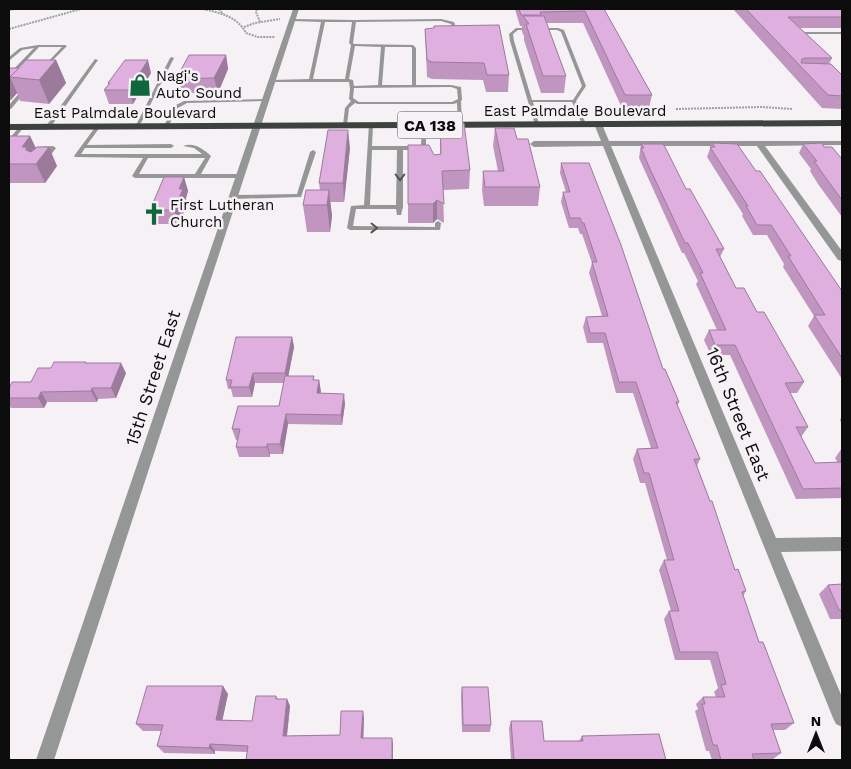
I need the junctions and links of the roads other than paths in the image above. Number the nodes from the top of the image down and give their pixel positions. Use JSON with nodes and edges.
{"nodes":[{"id":1,"x":296,"y":9,"type":"edge"},
{"id":2,"x":293,"y":19,"type":"junction"},
{"id":3,"x":322,"y":20,"type":"junction"},
{"id":4,"x":354,"y":21,"type":"junction"},
{"id":5,"x":842,"y":33,"type":"edge"},
{"id":6,"x":457,"y":40,"type":"edge"},
{"id":7,"x":353,"y":45,"type":"junction"},
{"id":8,"x":382,"y":45,"type":"junction"},
{"id":9,"x":38,"y":46,"type":"junction"},
{"id":10,"x":811,"y":46,"type":"edge"},
{"id":11,"x":172,"y":58,"type":"dead end"},
{"id":12,"x":9,"y":59,"type":"edge"},
{"id":13,"x":96,"y":60,"type":"dead end"},
{"id":14,"x":43,"y":70,"type":"edge"},
{"id":15,"x":9,"y":76,"type":"edge"},
{"id":16,"x":18,"y":76,"type":"edge"},
{"id":17,"x":272,"y":80,"type":"junction"},
{"id":18,"x":311,"y":80,"type":"junction"},
{"id":19,"x":347,"y":80,"type":"junction"},
{"id":20,"x":352,"y":86,"type":"junction"},
{"id":21,"x":380,"y":86,"type":"junction"},
{"id":22,"x":414,"y":86,"type":"junction"},
{"id":23,"x":26,"y":89,"type":"edge"},
{"id":24,"x":266,"y":100,"type":"junction"},
{"id":25,"x":530,"y":101,"type":"junction"},
{"id":26,"x":574,"y":101,"type":"junction"},
{"id":27,"x":353,"y":102,"type":"junction"},
{"id":28,"x":458,"y":102,"type":"junction"},
{"id":29,"x":9,"y":107,"type":"edge"},
{"id":30,"x":842,"y":123,"type":"edge"},
{"id":31,"x":537,"y":124,"type":"junction"},
{"id":32,"x":584,"y":124,"type":"junction"},
{"id":33,"x":598,"y":124,"type":"junction"},
{"id":34,"x":371,"y":125,"type":"junction"},
{"id":35,"x":424,"y":125,"type":"junction"},
{"id":36,"x":460,"y":125,"type":"junction"},
{"id":37,"x":137,"y":126,"type":"junction"},
{"id":38,"x":166,"y":126,"type":"junction"},
{"id":39,"x":257,"y":126,"type":"junction"},
{"id":40,"x":345,"y":126,"type":"junction"},
{"id":41,"x":9,"y":127,"type":"edge"},
{"id":42,"x":22,"y":127,"type":"junction"},
{"id":43,"x":48,"y":127,"type":"junction"},
{"id":44,"x":98,"y":127,"type":"junction"},
{"id":45,"x":9,"y":142,"type":"edge"},
{"id":46,"x":842,"y":143,"type":"edge"},
{"id":47,"x":534,"y":144,"type":"dead end"},
{"id":48,"x":606,"y":144,"type":"junction"},
{"id":49,"x":759,"y":144,"type":"junction"},
{"id":50,"x":171,"y":146,"type":"dead end"},
{"id":51,"x":186,"y":146,"type":"dead end"},
{"id":52,"x":84,"y":147,"type":"junction"},
{"id":53,"x":35,"y":148,"type":"edge"},
{"id":54,"x":370,"y":148,"type":"junction"},
{"id":55,"x":400,"y":148,"type":"junction"},
{"id":56,"x":422,"y":148,"type":"junction"},
{"id":57,"x":313,"y":152,"type":"dead end"},
{"id":58,"x":429,"y":155,"type":"edge"},
{"id":59,"x":146,"y":156,"type":"junction"},
{"id":60,"x":208,"y":156,"type":"junction"},
{"id":61,"x":39,"y":167,"type":"edge"},
{"id":62,"x":198,"y":176,"type":"junction"},
{"id":63,"x":240,"y":176,"type":"junction"},
{"id":64,"x":233,"y":197,"type":"junction"},
{"id":65,"x":368,"y":207,"type":"junction"},
{"id":66,"x":400,"y":207,"type":"junction"},
{"id":67,"x":399,"y":214,"type":"dead end"},
{"id":68,"x":438,"y":223,"type":"dead end"},
{"id":69,"x":842,"y":258,"type":"edge"},
{"id":70,"x":842,"y":544,"type":"edge"},
{"id":71,"x":772,"y":545,"type":"junction"},
{"id":72,"x":842,"y":718,"type":"edge"},
{"id":73,"x":46,"y":760,"type":"edge"}],
"edges":[{"from":1,"to":2,"type":"street","name":"15th Street East"},
{"from":2,"to":3,"type":"lane"},
{"from":2,"to":17,"type":"street","name":"15th Street East"},
{"from":3,"to":4,"type":"lane"},
{"from":3,"to":18,"type":"lane"},
{"from":4,"to":6,"type":"lane"},
{"from":4,"to":7,"type":"lane"},
{"from":5,"to":10,"type":"lane"},
{"from":7,"to":8,"type":"lane"},
{"from":7,"to":19,"type":"lane"},
{"from":8,"to":21,"type":"lane"},
{"from":8,"to":22,"type":"lane"},
{"from":9,"to":12,"type":"lane"},
{"from":9,"to":14,"type":"lane"},
{"from":9,"to":15,"type":"lane"},
{"from":11,"to":37,"type":"lane"},
{"from":13,"to":43,"type":"lane"},
{"from":15,"to":16,"type":"lane"},
{"from":17,"to":18,"type":"lane"},
{"from":17,"to":24,"type":"street","name":"15th Street East"},
{"from":18,"to":19,"type":"lane"},
{"from":19,"to":20,"type":"lane"},
{"from":20,"to":21,"type":"lane"},
{"from":20,"to":27,"type":"lane"},
{"from":21,"to":22,"type":"lane"},
{"from":22,"to":28,"type":"lane"},
{"from":23,"to":29,"type":"lane"},
{"from":24,"to":38,"type":"lane"},
{"from":24,"to":39,"type":"street","name":"15th Street East"},
{"from":25,"to":26,"type":"lane"},
{"from":25,"to":26,"type":"lane"},
{"from":25,"to":31,"type":"lane"},
{"from":26,"to":32,"type":"lane"},
{"from":27,"to":28,"type":"lane"},
{"from":27,"to":40,"type":"lane"},
{"from":28,"to":36,"type":"lane"},
{"from":30,"to":33,"type":"highway","name":"East Palmdale Boulevard","number":"CA 138"},
{"from":31,"to":32,"type":"highway","name":"East Palmdale Boulevard","number":"CA 138"},
{"from":31,"to":36,"type":"highway","name":"East Palmdale Boulevard","number":"CA 138"},
{"from":32,"to":33,"type":"highway","name":"East Palmdale Boulevard","number":"CA 138"},
{"from":33,"to":48,"type":"street","name":"16th Street East"},
{"from":34,"to":35,"type":"highway","name":"East Palmdale Boulevard","number":"CA 138"},
{"from":34,"to":40,"type":"highway","name":"East Palmdale Boulevard","number":"CA 138"},
{"from":34,"to":54,"type":"lane"},
{"from":35,"to":36,"type":"highway","name":"East Palmdale Boulevard","number":"CA 138"},
{"from":35,"to":56,"type":"lane"},
{"from":37,"to":38,"type":"highway","name":"East Palmdale Boulevard","number":"CA 138"},
{"from":37,"to":44,"type":"highway","name":"East Palmdale Boulevard","number":"CA 138"},
{"from":38,"to":39,"type":"highway","name":"East Palmdale Boulevard","number":"CA 138"},
{"from":39,"to":40,"type":"highway","name":"East Palmdale Boulevard","number":"CA 138"},
{"from":39,"to":63,"type":"street","name":"15th Street East"},
{"from":41,"to":42,"type":"highway","name":"East Palmdale Boulevard","number":"CA 138"},
{"from":42,"to":43,"type":"highway","name":"East Palmdale Boulevard","number":"CA 138"},
{"from":42,"to":45,"type":"lane"},
{"from":43,"to":44,"type":"highway","name":"East Palmdale Boulevard","number":"CA 138"},
{"from":44,"to":52,"type":"lane"},
{"from":46,"to":49,"type":"street","name":"East Palmdale Boulevard"},
{"from":47,"to":48,"type":"street","name":"East Palmdale Boulevard"},
{"from":48,"to":49,"type":"street","name":"East Palmdale Boulevard"},
{"from":48,"to":71,"type":"street","name":"16th Street East"},
{"from":49,"to":69,"type":"street"},
{"from":50,"to":52,"type":"lane"},
{"from":51,"to":60,"type":"lane"},
{"from":52,"to":59,"type":"lane"},
{"from":53,"to":61,"type":"lane"},
{"from":54,"to":55,"type":"lane"},
{"from":54,"to":65,"type":"lane"},
{"from":55,"to":56,"type":"lane"},
{"from":55,"to":66,"type":"lane","one_way":true},
{"from":56,"to":58,"type":"lane"},
{"from":57,"to":64,"type":"lane"},
{"from":59,"to":60,"type":"lane"},
{"from":59,"to":62,"type":"lane"},
{"from":60,"to":62,"type":"lane"},
{"from":62,"to":63,"type":"lane"},
{"from":63,"to":64,"type":"street","name":"15th Street East"},
{"from":64,"to":73,"type":"street","name":"15th Street East"},
{"from":65,"to":66,"type":"lane"},
{"from":65,"to":68,"type":"lane","one_way":true},
{"from":66,"to":67,"type":"lane"},
{"from":70,"to":71,"type":"street"},
{"from":71,"to":72,"type":"street","name":"16th Street East"}]}
